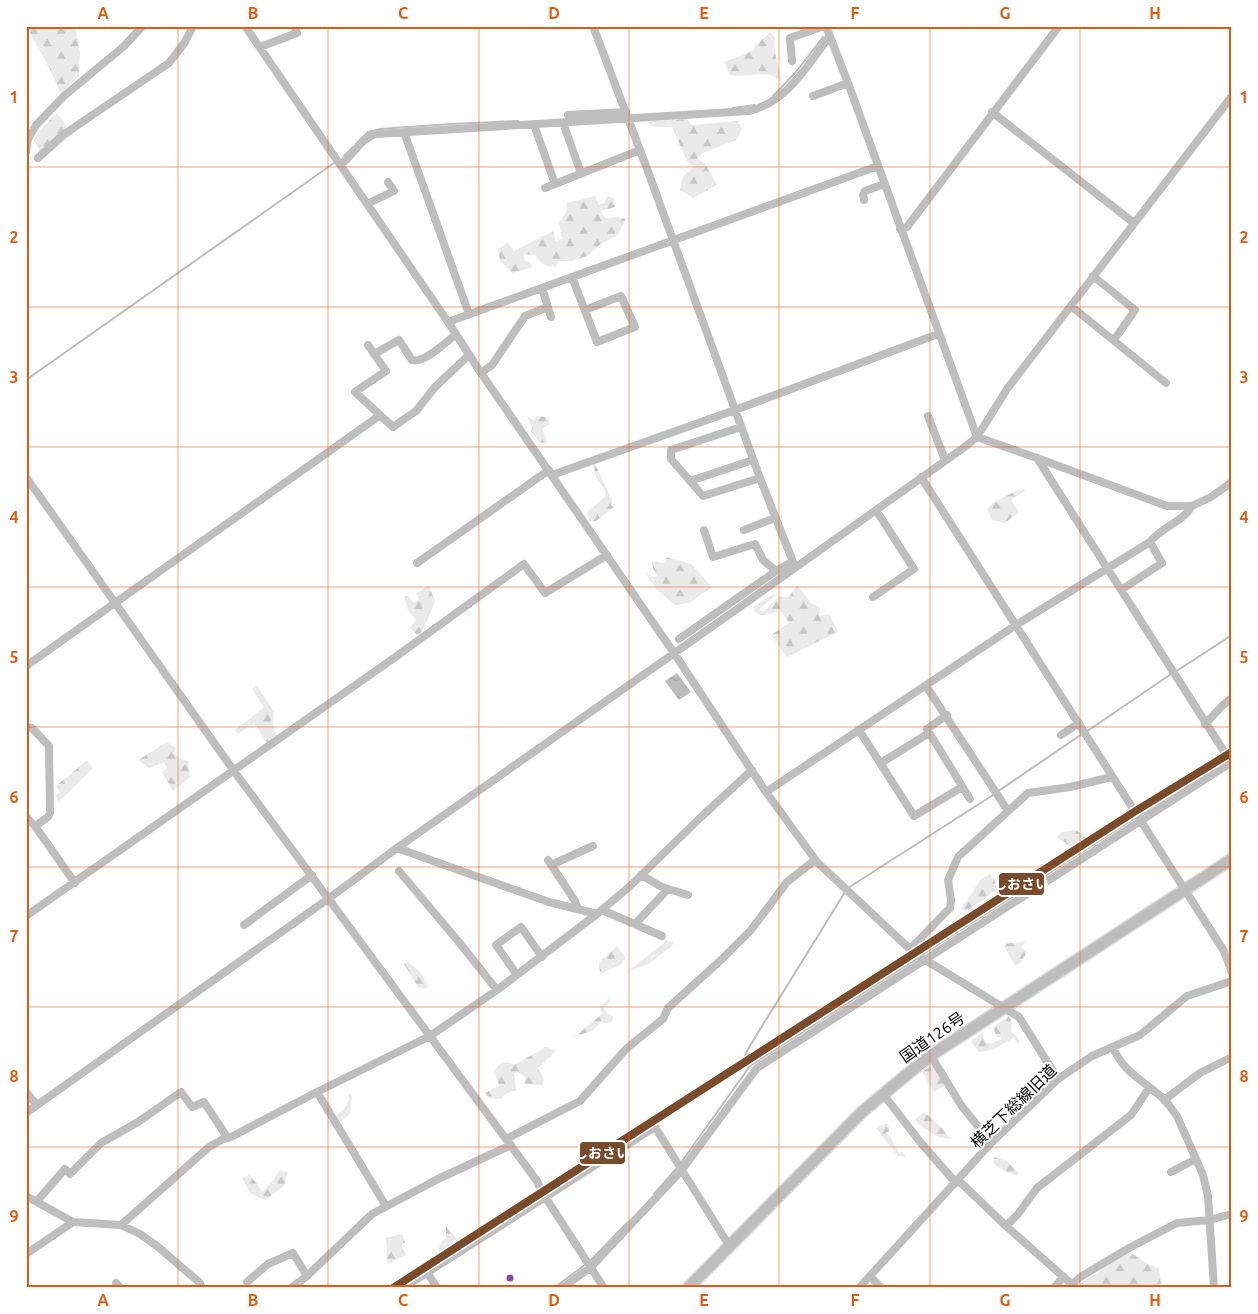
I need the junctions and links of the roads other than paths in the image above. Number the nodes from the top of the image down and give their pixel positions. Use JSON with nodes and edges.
{"nodes":[{"id":1,"x":143,"y":26,"type":"edge"},
{"id":2,"x":193,"y":26,"type":"edge"},
{"id":3,"x":257,"y":26,"type":"edge"},
{"id":4,"x":294,"y":26,"type":"edge"},
{"id":5,"x":593,"y":26,"type":"edge"},
{"id":6,"x":825,"y":26,"type":"edge"},
{"id":7,"x":1059,"y":26,"type":"edge"},
{"id":8,"x":246,"y":28,"type":"edge"},
{"id":9,"x":829,"y":37,"type":"junction"},
{"id":10,"x":260,"y":47,"type":"junction"},
{"id":11,"x":792,"y":60,"type":"dead end"},
{"id":12,"x":848,"y":83,"type":"junction"},
{"id":13,"x":813,"y":96,"type":"dead end"},
{"id":14,"x":1232,"y":96,"type":"edge"},
{"id":15,"x":992,"y":112,"type":"junction"},
{"id":16,"x":568,"y":115,"type":"dead end"},
{"id":17,"x":627,"y":115,"type":"junction"},
{"id":18,"x":563,"y":124,"type":"junction"},
{"id":19,"x":534,"y":125,"type":"junction"},
{"id":20,"x":404,"y":132,"type":"junction"},
{"id":21,"x":27,"y":143,"type":"edge"},
{"id":22,"x":640,"y":150,"type":"junction"},
{"id":23,"x":26,"y":152,"type":"edge"},
{"id":24,"x":38,"y":158,"type":"dead end"},
{"id":25,"x":340,"y":164,"type":"junction"},
{"id":26,"x":878,"y":166,"type":"junction"},
{"id":27,"x":581,"y":173,"type":"junction"},
{"id":28,"x":388,"y":182,"type":"dead end"},
{"id":29,"x":555,"y":184,"type":"junction"},
{"id":30,"x":884,"y":184,"type":"junction"},
{"id":31,"x":545,"y":188,"type":"dead end"},
{"id":32,"x":864,"y":200,"type":"dead end"},
{"id":33,"x":367,"y":204,"type":"junction"},
{"id":34,"x":1134,"y":222,"type":"junction"},
{"id":35,"x":900,"y":229,"type":"junction"},
{"id":36,"x":673,"y":240,"type":"junction"},
{"id":37,"x":1093,"y":276,"type":"junction"},
{"id":38,"x":572,"y":277,"type":"junction"},
{"id":39,"x":542,"y":288,"type":"junction"},
{"id":40,"x":1071,"y":306,"type":"junction"},
{"id":41,"x":548,"y":307,"type":"junction"},
{"id":42,"x":585,"y":310,"type":"junction"},
{"id":43,"x":469,"y":314,"type":"junction"},
{"id":44,"x":552,"y":317,"type":"dead end"},
{"id":45,"x":448,"y":322,"type":"junction"},
{"id":46,"x":456,"y":334,"type":"junction"},
{"id":47,"x":938,"y":334,"type":"junction"},
{"id":48,"x":1114,"y":340,"type":"junction"},
{"id":49,"x":368,"y":345,"type":"dead end"},
{"id":50,"x":374,"y":354,"type":"junction"},
{"id":51,"x":469,"y":355,"type":"junction"},
{"id":52,"x":481,"y":373,"type":"junction"},
{"id":53,"x":1166,"y":383,"type":"dead end"},
{"id":54,"x":735,"y":410,"type":"junction"},
{"id":55,"x":379,"y":416,"type":"junction"},
{"id":56,"x":928,"y":416,"type":"dead end"},
{"id":57,"x":741,"y":426,"type":"junction"},
{"id":58,"x":977,"y":437,"type":"junction"},
{"id":59,"x":1037,"y":458,"type":"junction"},
{"id":60,"x":753,"y":460,"type":"junction"},
{"id":61,"x":945,"y":460,"type":"junction"},
{"id":62,"x":550,"y":472,"type":"junction"},
{"id":63,"x":26,"y":477,"type":"edge"},
{"id":64,"x":921,"y":477,"type":"junction"},
{"id":65,"x":760,"y":478,"type":"junction"},
{"id":66,"x":690,"y":481,"type":"junction"},
{"id":67,"x":1232,"y":482,"type":"edge"},
{"id":68,"x":1192,"y":506,"type":"junction"},
{"id":69,"x":876,"y":510,"type":"junction"},
{"id":70,"x":774,"y":518,"type":"junction"},
{"id":71,"x":704,"y":530,"type":"dead end"},
{"id":72,"x":744,"y":530,"type":"dead end"},
{"id":73,"x":1150,"y":542,"type":"junction"},
{"id":74,"x":607,"y":555,"type":"junction"},
{"id":75,"x":418,"y":563,"type":"dead end"},
{"id":76,"x":793,"y":565,"type":"junction"},
{"id":77,"x":1108,"y":569,"type":"junction"},
{"id":78,"x":776,"y":571,"type":"junction"},
{"id":79,"x":1120,"y":590,"type":"junction"},
{"id":80,"x":873,"y":597,"type":"dead end"},
{"id":81,"x":115,"y":602,"type":"junction"},
{"id":82,"x":1016,"y":624,"type":"junction"},
{"id":83,"x":679,"y":639,"type":"dead end"},
{"id":84,"x":674,"y":653,"type":"junction"},
{"id":85,"x":26,"y":666,"type":"edge"},
{"id":86,"x":926,"y":686,"type":"junction"},
{"id":87,"x":1232,"y":698,"type":"edge"},
{"id":88,"x":947,"y":716,"type":"junction"},
{"id":89,"x":1079,"y":723,"type":"junction"},
{"id":90,"x":1206,"y":724,"type":"junction"},
{"id":91,"x":26,"y":727,"type":"edge"},
{"id":92,"x":859,"y":730,"type":"junction"},
{"id":93,"x":929,"y":733,"type":"junction"},
{"id":94,"x":1061,"y":735,"type":"dead end"},
{"id":95,"x":1231,"y":762,"type":"edge"},
{"id":96,"x":880,"y":763,"type":"junction"},
{"id":97,"x":752,"y":770,"type":"junction"},
{"id":98,"x":234,"y":771,"type":"junction"},
{"id":99,"x":1112,"y":777,"type":"junction"},
{"id":100,"x":962,"y":788,"type":"junction"},
{"id":101,"x":766,"y":792,"type":"junction"},
{"id":102,"x":970,"y":799,"type":"dead end"},
{"id":103,"x":1008,"y":811,"type":"junction"},
{"id":104,"x":26,"y":817,"type":"edge"},
{"id":105,"x":1140,"y":821,"type":"junction"},
{"id":106,"x":35,"y":826,"type":"junction"},
{"id":107,"x":592,"y":846,"type":"dead end"},
{"id":108,"x":397,"y":848,"type":"junction"},
{"id":109,"x":1232,"y":859,"type":"edge"},
{"id":110,"x":815,"y":860,"type":"junction"},
{"id":111,"x":399,"y":871,"type":"dead end"},
{"id":112,"x":312,"y":875,"type":"junction"},
{"id":113,"x":642,"y":875,"type":"junction"},
{"id":114,"x":75,"y":883,"type":"junction"},
{"id":115,"x":668,"y":888,"type":"junction"},
{"id":116,"x":1185,"y":889,"type":"junction"},
{"id":117,"x":688,"y":896,"type":"dead end"},
{"id":118,"x":328,"y":899,"type":"junction"},
{"id":119,"x":578,"y":909,"type":"junction"},
{"id":120,"x":600,"y":912,"type":"junction"},
{"id":121,"x":26,"y":916,"type":"edge"},
{"id":122,"x":635,"y":924,"type":"junction"},
{"id":123,"x":244,"y":925,"type":"dead end"},
{"id":124,"x":662,"y":936,"type":"dead end"},
{"id":125,"x":913,"y":952,"type":"junction"},
{"id":126,"x":542,"y":957,"type":"junction"},
{"id":127,"x":923,"y":960,"type":"junction"},
{"id":128,"x":1232,"y":973,"type":"edge"},
{"id":129,"x":518,"y":975,"type":"junction"},
{"id":130,"x":1232,"y":981,"type":"edge"},
{"id":131,"x":497,"y":990,"type":"junction"},
{"id":132,"x":1006,"y":1008,"type":"junction"},
{"id":133,"x":430,"y":1036,"type":"junction"},
{"id":134,"x":1113,"y":1047,"type":"junction"},
{"id":135,"x":931,"y":1056,"type":"junction"},
{"id":136,"x":1232,"y":1057,"type":"edge"},
{"id":137,"x":1058,"y":1079,"type":"junction"},
{"id":138,"x":1149,"y":1088,"type":"junction"},
{"id":139,"x":26,"y":1092,"type":"edge"},
{"id":140,"x":317,"y":1092,"type":"junction"},
{"id":141,"x":883,"y":1094,"type":"junction"},
{"id":142,"x":1164,"y":1100,"type":"junction"},
{"id":143,"x":37,"y":1105,"type":"junction"},
{"id":144,"x":26,"y":1112,"type":"edge"},
{"id":145,"x":227,"y":1137,"type":"junction"},
{"id":146,"x":508,"y":1142,"type":"junction"},
{"id":147,"x":991,"y":1143,"type":"junction"},
{"id":148,"x":1196,"y":1159,"type":"junction"},
{"id":149,"x":681,"y":1171,"type":"junction"},
{"id":150,"x":1171,"y":1172,"type":"dead end"},
{"id":151,"x":957,"y":1181,"type":"junction"},
{"id":152,"x":26,"y":1196,"type":"edge"},
{"id":153,"x":546,"y":1197,"type":"junction"},
{"id":154,"x":37,"y":1201,"type":"junction"},
{"id":155,"x":386,"y":1206,"type":"junction"},
{"id":156,"x":1232,"y":1214,"type":"edge"},
{"id":157,"x":1209,"y":1220,"type":"junction"},
{"id":158,"x":73,"y":1222,"type":"junction"},
{"id":159,"x":122,"y":1226,"type":"junction"},
{"id":160,"x":1006,"y":1226,"type":"junction"},
{"id":161,"x":730,"y":1247,"type":"junction"},
{"id":162,"x":26,"y":1254,"type":"edge"},
{"id":163,"x":590,"y":1264,"type":"junction"},
{"id":164,"x":427,"y":1272,"type":"junction"},
{"id":165,"x":308,"y":1276,"type":"junction"},
{"id":166,"x":870,"y":1276,"type":"junction"},
{"id":167,"x":1063,"y":1277,"type":"junction"},
{"id":168,"x":247,"y":1282,"type":"dead end"},
{"id":169,"x":1074,"y":1286,"type":"edge"},
{"id":170,"x":202,"y":1288,"type":"edge"},
{"id":171,"x":291,"y":1288,"type":"edge"},
{"id":172,"x":403,"y":1288,"type":"edge"},
{"id":173,"x":437,"y":1288,"type":"edge"},
{"id":174,"x":562,"y":1288,"type":"edge"},
{"id":175,"x":604,"y":1288,"type":"edge"},
{"id":176,"x":688,"y":1288,"type":"edge"},
{"id":177,"x":859,"y":1288,"type":"edge"},
{"id":178,"x":881,"y":1288,"type":"edge"},
{"id":179,"x":1054,"y":1288,"type":"edge"},
{"id":180,"x":1214,"y":1288,"type":"edge"}],
"edges":[{"from":1,"to":21,"type":"street"},
{"from":2,"to":24,"type":"street"},
{"from":3,"to":8,"type":"street"},
{"from":4,"to":10,"type":"street"},
{"from":5,"to":17,"type":"street"},
{"from":6,"to":9,"type":"street"},
{"from":6,"to":11,"type":"street"},
{"from":7,"to":15,"type":"street"},
{"from":8,"to":10,"type":"street"},
{"from":9,"to":12,"type":"street"},
{"from":9,"to":17,"type":"street"},
{"from":10,"to":25,"type":"street"},
{"from":12,"to":13,"type":"street"},
{"from":12,"to":26,"type":"street"},
{"from":14,"to":34,"type":"street"},
{"from":15,"to":34,"type":"street"},
{"from":15,"to":35,"type":"street"},
{"from":16,"to":17,"type":"street"},
{"from":17,"to":18,"type":"street"},
{"from":17,"to":22,"type":"street"},
{"from":18,"to":19,"type":"street"},
{"from":18,"to":27,"type":"street"},
{"from":19,"to":20,"type":"street"},
{"from":19,"to":29,"type":"street"},
{"from":20,"to":25,"type":"street"},
{"from":20,"to":43,"type":"street"},
{"from":21,"to":23,"type":"street"},
{"from":22,"to":27,"type":"street"},
{"from":22,"to":36,"type":"street"},
{"from":25,"to":33,"type":"street"},
{"from":26,"to":30,"type":"street"},
{"from":26,"to":36,"type":"street"},
{"from":27,"to":29,"type":"street"},
{"from":28,"to":33,"type":"street"},
{"from":29,"to":31,"type":"street"},
{"from":30,"to":32,"type":"street"},
{"from":30,"to":35,"type":"street"},
{"from":33,"to":45,"type":"street"},
{"from":34,"to":37,"type":"street"},
{"from":35,"to":47,"type":"street"},
{"from":36,"to":38,"type":"street"},
{"from":36,"to":54,"type":"street"},
{"from":37,"to":40,"type":"street"},
{"from":37,"to":48,"type":"street"},
{"from":38,"to":39,"type":"street"},
{"from":38,"to":42,"type":"street"},
{"from":39,"to":41,"type":"street"},
{"from":39,"to":43,"type":"street"},
{"from":40,"to":48,"type":"street"},
{"from":40,"to":58,"type":"street"},
{"from":41,"to":44,"type":"street"},
{"from":41,"to":52,"type":"street"},
{"from":42,"to":42,"type":"street"},
{"from":43,"to":45,"type":"street"},
{"from":45,"to":46,"type":"street"},
{"from":46,"to":50,"type":"street"},
{"from":46,"to":51,"type":"street"},
{"from":47,"to":54,"type":"street"},
{"from":47,"to":58,"type":"street"},
{"from":48,"to":53,"type":"street"},
{"from":49,"to":50,"type":"street"},
{"from":50,"to":55,"type":"street"},
{"from":51,"to":52,"type":"street"},
{"from":51,"to":55,"type":"street"},
{"from":52,"to":62,"type":"street"},
{"from":54,"to":57,"type":"street"},
{"from":54,"to":62,"type":"street"},
{"from":55,"to":81,"type":"street"},
{"from":56,"to":61,"type":"street"},
{"from":57,"to":60,"type":"street"},
{"from":57,"to":66,"type":"street"},
{"from":58,"to":59,"type":"street"},
{"from":58,"to":61,"type":"street"},
{"from":59,"to":68,"type":"street"},
{"from":59,"to":77,"type":"street"},
{"from":60,"to":65,"type":"street"},
{"from":60,"to":66,"type":"street"},
{"from":61,"to":64,"type":"street"},
{"from":62,"to":74,"type":"street"},
{"from":62,"to":75,"type":"street"},
{"from":63,"to":81,"type":"street"},
{"from":64,"to":69,"type":"street"},
{"from":64,"to":82,"type":"street"},
{"from":65,"to":66,"type":"street"},
{"from":65,"to":70,"type":"street"},
{"from":67,"to":68,"type":"street"},
{"from":68,"to":73,"type":"street"},
{"from":69,"to":76,"type":"street"},
{"from":69,"to":80,"type":"street"},
{"from":70,"to":72,"type":"street"},
{"from":70,"to":76,"type":"street"},
{"from":71,"to":78,"type":"street"},
{"from":73,"to":77,"type":"street"},
{"from":73,"to":79,"type":"street"},
{"from":74,"to":84,"type":"street"},
{"from":74,"to":98,"type":"street"},
{"from":76,"to":78,"type":"street"},
{"from":76,"to":84,"type":"street"},
{"from":77,"to":79,"type":"street"},
{"from":77,"to":82,"type":"street"},
{"from":78,"to":83,"type":"street"},
{"from":79,"to":90,"type":"street"},
{"from":81,"to":85,"type":"street"},
{"from":81,"to":98,"type":"street"},
{"from":82,"to":86,"type":"street"},
{"from":82,"to":89,"type":"street"},
{"from":84,"to":97,"type":"street"},
{"from":84,"to":108,"type":"street"},
{"from":86,"to":88,"type":"street"},
{"from":86,"to":92,"type":"street"},
{"from":87,"to":90,"type":"street"},
{"from":88,"to":93,"type":"street"},
{"from":88,"to":103,"type":"street"},
{"from":89,"to":94,"type":"street"},
{"from":89,"to":99,"type":"street"},
{"from":90,"to":95,"type":"street"},
{"from":91,"to":106,"type":"street"},
{"from":92,"to":96,"type":"street"},
{"from":92,"to":101,"type":"street"},
{"from":93,"to":96,"type":"street"},
{"from":93,"to":100,"type":"street"},
{"from":95,"to":105,"type":"street"},
{"from":96,"to":100,"type":"street"},
{"from":97,"to":101,"type":"street"},
{"from":97,"to":113,"type":"street"},
{"from":98,"to":112,"type":"street"},
{"from":98,"to":114,"type":"street"},
{"from":99,"to":103,"type":"street"},
{"from":99,"to":105,"type":"street"},
{"from":100,"to":102,"type":"street"},
{"from":101,"to":110,"type":"street"},
{"from":103,"to":125,"type":"street"},
{"from":104,"to":106,"type":"street"},
{"from":105,"to":116,"type":"street"},
{"from":105,"to":127,"type":"street"},
{"from":106,"to":114,"type":"street"},
{"from":107,"to":119,"type":"street"},
{"from":108,"to":118,"type":"street"},
{"from":108,"to":119,"type":"street"},
{"from":109,"to":116,"type":"highway","name":"国道126号"},
{"from":110,"to":125,"type":"street"},
{"from":110,"to":146,"type":"street"},
{"from":111,"to":131,"type":"street"},
{"from":112,"to":118,"type":"street"},
{"from":112,"to":123,"type":"street"},
{"from":113,"to":115,"type":"street"},
{"from":113,"to":120,"type":"street"},
{"from":114,"to":121,"type":"street"},
{"from":115,"to":117,"type":"street"},
{"from":115,"to":122,"type":"street"},
{"from":116,"to":128,"type":"street"},
{"from":116,"to":132,"type":"highway","name":"国道126号"},
{"from":118,"to":133,"type":"street"},
{"from":118,"to":143,"type":"street"},
{"from":119,"to":120,"type":"street"},
{"from":120,"to":122,"type":"street"},
{"from":120,"to":126,"type":"street"},
{"from":122,"to":124,"type":"street"},
{"from":125,"to":127,"type":"street"},
{"from":126,"to":129,"type":"street"},
{"from":126,"to":129,"type":"street"},
{"from":127,"to":132,"type":"street"},
{"from":127,"to":149,"type":"street"},
{"from":129,"to":131,"type":"street"},
{"from":130,"to":134,"type":"street","name":"横芝下総線旧道"},
{"from":131,"to":133,"type":"street"},
{"from":132,"to":135,"type":"highway","name":"国道126号"},
{"from":132,"to":137,"type":"street"},
{"from":133,"to":140,"type":"street"},
{"from":133,"to":146,"type":"street"},
{"from":134,"to":137,"type":"street","name":"横芝下総線旧道"},
{"from":134,"to":138,"type":"street"},
{"from":135,"to":141,"type":"highway","name":"国道126号"},
{"from":135,"to":147,"type":"street"},
{"from":136,"to":142,"type":"street"},
{"from":137,"to":147,"type":"street","name":"横芝下総線旧道"},
{"from":138,"to":142,"type":"street"},
{"from":138,"to":160,"type":"street"},
{"from":139,"to":143,"type":"street"},
{"from":140,"to":145,"type":"street"},
{"from":140,"to":155,"type":"street"},
{"from":141,"to":151,"type":"street"},
{"from":141,"to":161,"type":"highway","name":"国道126号"},
{"from":142,"to":148,"type":"street"},
{"from":143,"to":144,"type":"street"},
{"from":145,"to":154,"type":"street"},
{"from":145,"to":159,"type":"street"},
{"from":146,"to":153,"type":"street"},
{"from":146,"to":155,"type":"street"},
{"from":147,"to":151,"type":"street","name":"横芝下総線旧道"},
{"from":148,"to":150,"type":"street"},
{"from":148,"to":157,"type":"street"},
{"from":149,"to":153,"type":"street"},
{"from":149,"to":161,"type":"street"},
{"from":149,"to":163,"type":"street"},
{"from":151,"to":160,"type":"street"},
{"from":151,"to":166,"type":"street","name":"横芝下総線旧道"},
{"from":152,"to":154,"type":"street"},
{"from":153,"to":163,"type":"street"},
{"from":153,"to":164,"type":"street"},
{"from":154,"to":158,"type":"street"},
{"from":155,"to":165,"type":"street"},
{"from":156,"to":157,"type":"street"},
{"from":157,"to":169,"type":"street"},
{"from":157,"to":180,"type":"street"},
{"from":158,"to":159,"type":"street"},
{"from":158,"to":162,"type":"street"},
{"from":159,"to":170,"type":"street"},
{"from":160,"to":167,"type":"street"},
{"from":161,"to":176,"type":"highway","name":"国道126号"},
{"from":163,"to":174,"type":"street"},
{"from":163,"to":175,"type":"street"},
{"from":164,"to":172,"type":"street"},
{"from":164,"to":173,"type":"street"},
{"from":165,"to":168,"type":"street"},
{"from":165,"to":171,"type":"street"},
{"from":166,"to":177,"type":"street","name":"横芝下総線旧道"},
{"from":166,"to":178,"type":"street"},
{"from":167,"to":169,"type":"street"},
{"from":167,"to":179,"type":"street"}]}
